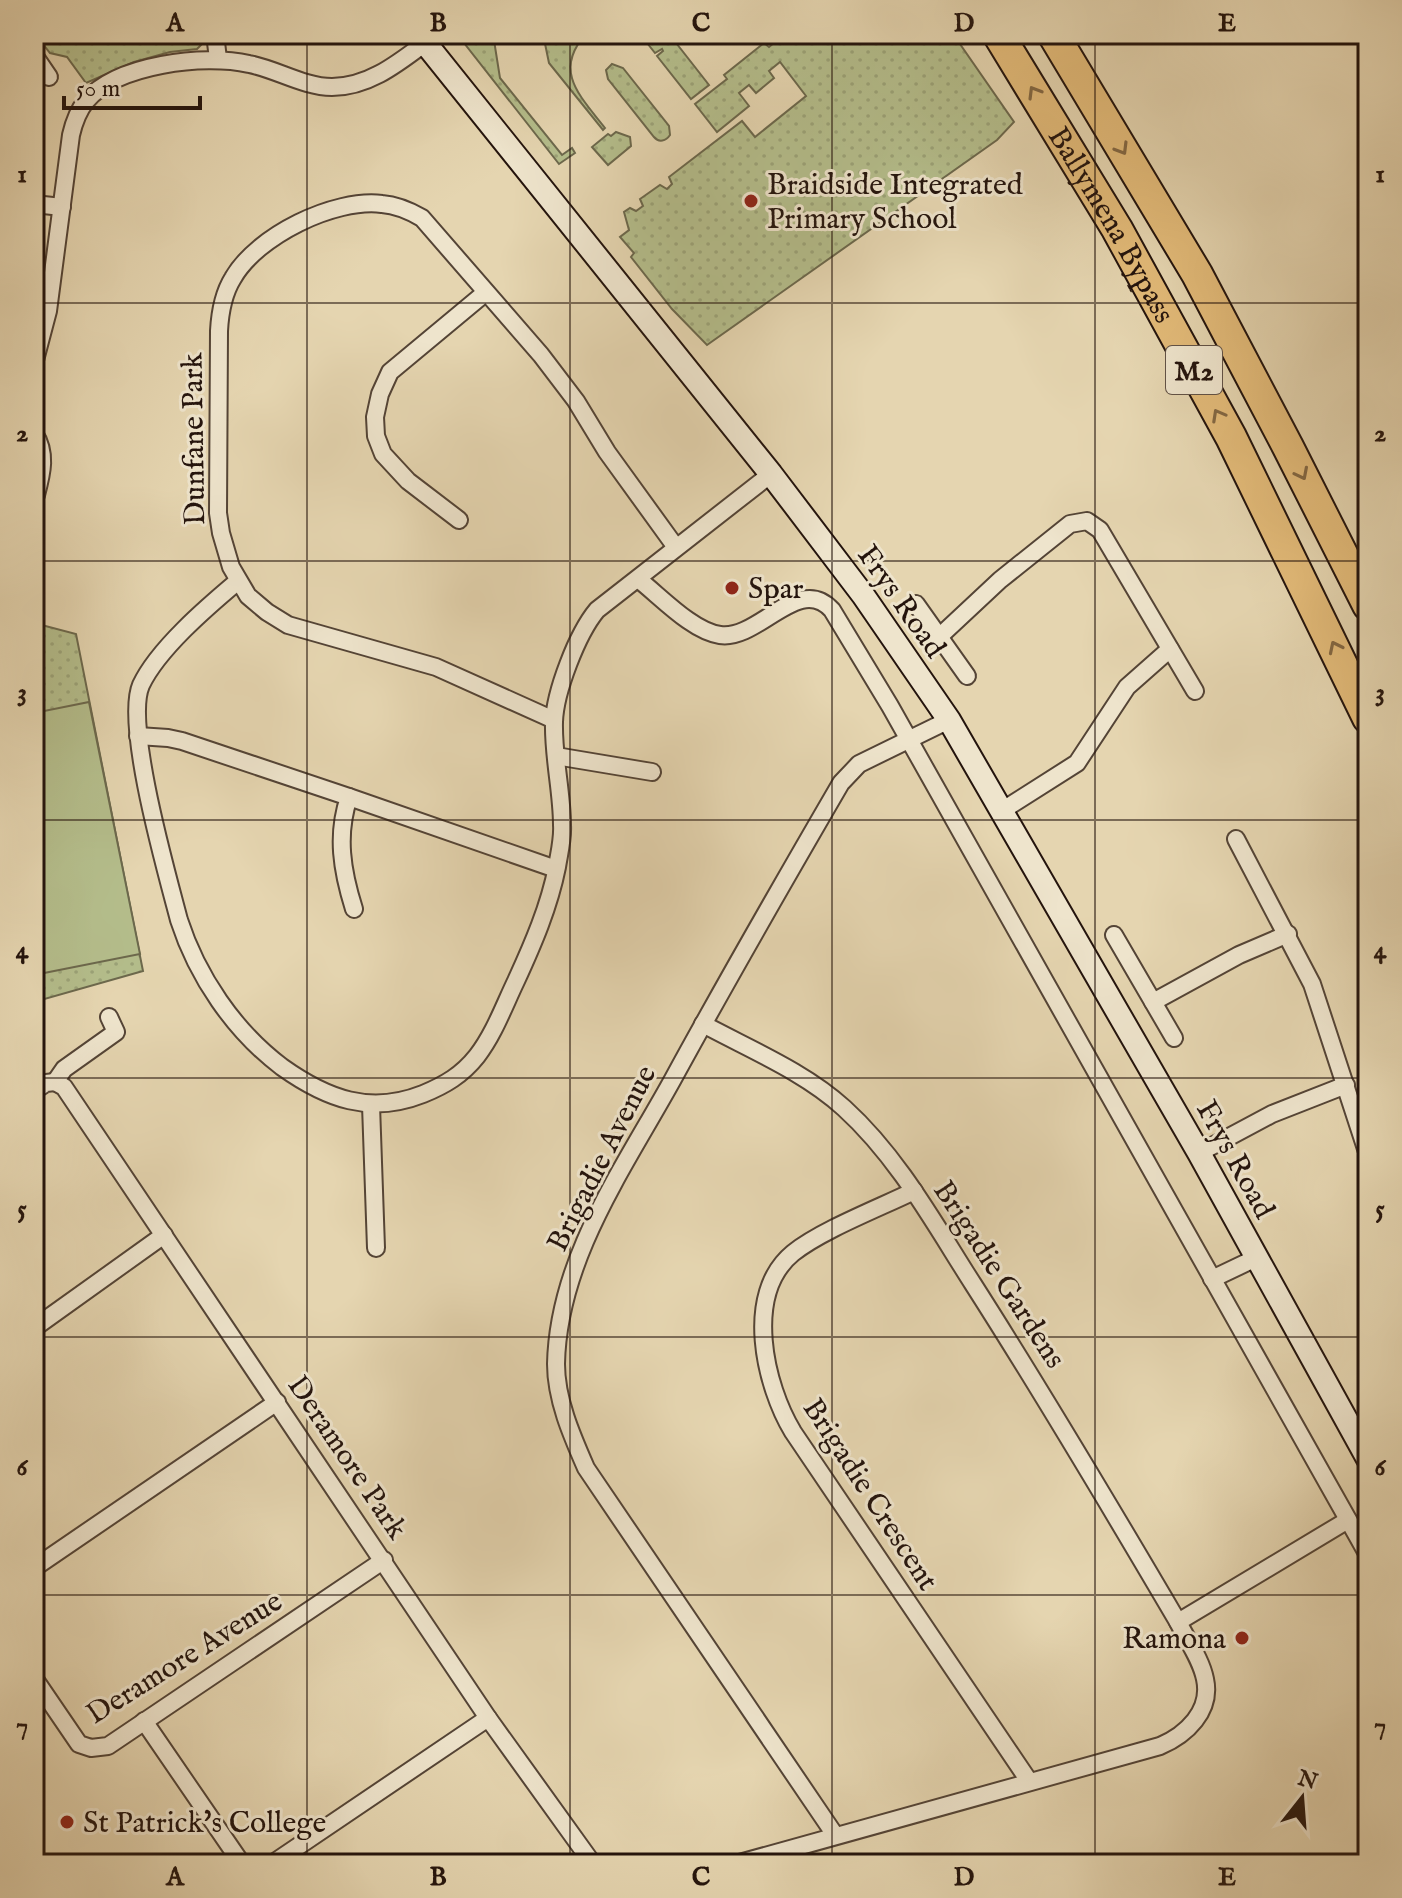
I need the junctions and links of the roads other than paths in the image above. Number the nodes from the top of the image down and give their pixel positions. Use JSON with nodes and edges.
{"nodes":[{"id":1,"x":215,"y":34,"type":"edge"},
{"id":2,"x":998,"y":34,"type":"edge"},
{"id":3,"x":1053,"y":34,"type":"edge"},
{"id":4,"x":421,"y":39,"type":"edge"},
{"id":5,"x":34,"y":55,"type":"edge"},
{"id":6,"x":218,"y":59,"type":"junction"},
{"id":7,"x":49,"y":77,"type":"dead end"},
{"id":8,"x":34,"y":204,"type":"edge"},
{"id":9,"x":62,"y":207,"type":"junction"},
{"id":10,"x":485,"y":293,"type":"junction"},
{"id":11,"x":34,"y":364,"type":"edge"},
{"id":12,"x":34,"y":433,"type":"edge"},
{"id":13,"x":771,"y":474,"type":"junction"},
{"id":14,"x":34,"y":495,"type":"edge"},
{"id":15,"x":459,"y":520,"type":"dead end"},
{"id":16,"x":675,"y":546,"type":"junction"},
{"id":17,"x":638,"y":579,"type":"junction"},
{"id":18,"x":238,"y":581,"type":"junction"},
{"id":19,"x":916,"y":604,"type":"dead end"},
{"id":20,"x":1368,"y":605,"type":"edge"},
{"id":21,"x":939,"y":637,"type":"junction"},
{"id":22,"x":1170,"y":649,"type":"junction"},
{"id":23,"x":967,"y":676,"type":"dead end"},
{"id":24,"x":1195,"y":691,"type":"dead end"},
{"id":25,"x":1368,"y":718,"type":"edge"},
{"id":26,"x":554,"y":720,"type":"junction"},
{"id":27,"x":949,"y":720,"type":"junction"},
{"id":28,"x":138,"y":736,"type":"junction"},
{"id":29,"x":908,"y":739,"type":"junction"},
{"id":30,"x":556,"y":756,"type":"junction"},
{"id":31,"x":652,"y":772,"type":"dead end"},
{"id":32,"x":349,"y":797,"type":"junction"},
{"id":33,"x":1003,"y":810,"type":"junction"},
{"id":34,"x":1236,"y":839,"type":"dead end"},
{"id":35,"x":556,"y":869,"type":"junction"},
{"id":36,"x":354,"y":909,"type":"dead end"},
{"id":37,"x":1288,"y":934,"type":"junction"},
{"id":38,"x":1114,"y":935,"type":"dead end"},
{"id":39,"x":1153,"y":1002,"type":"junction"},
{"id":40,"x":109,"y":1017,"type":"dead end"},
{"id":41,"x":703,"y":1024,"type":"junction"},
{"id":42,"x":1174,"y":1038,"type":"dead end"},
{"id":43,"x":55,"y":1082,"type":"junction"},
{"id":44,"x":1346,"y":1085,"type":"junction"},
{"id":45,"x":34,"y":1091,"type":"edge"},
{"id":46,"x":371,"y":1105,"type":"junction"},
{"id":47,"x":1199,"y":1153,"type":"junction"},
{"id":48,"x":1368,"y":1155,"type":"edge"},
{"id":49,"x":914,"y":1191,"type":"junction"},
{"id":50,"x":164,"y":1235,"type":"junction"},
{"id":51,"x":376,"y":1248,"type":"dead end"},
{"id":52,"x":1256,"y":1258,"type":"junction"},
{"id":53,"x":1212,"y":1279,"type":"junction"},
{"id":54,"x":34,"y":1328,"type":"edge"},
{"id":55,"x":277,"y":1402,"type":"junction"},
{"id":56,"x":1368,"y":1459,"type":"edge"},
{"id":57,"x":1348,"y":1520,"type":"junction"},
{"id":58,"x":1368,"y":1555,"type":"edge"},
{"id":59,"x":384,"y":1560,"type":"junction"},
{"id":60,"x":34,"y":1568,"type":"edge"},
{"id":61,"x":1178,"y":1622,"type":"junction"},
{"id":62,"x":34,"y":1678,"type":"edge"},
{"id":63,"x":488,"y":1718,"type":"junction"},
{"id":64,"x":144,"y":1721,"type":"junction"},
{"id":65,"x":1029,"y":1781,"type":"junction"},
{"id":66,"x":835,"y":1835,"type":"junction"},
{"id":67,"x":242,"y":1864,"type":"edge"},
{"id":68,"x":272,"y":1864,"type":"edge"},
{"id":69,"x":593,"y":1864,"type":"edge"},
{"id":70,"x":736,"y":1864,"type":"edge"}],
"edges":[{"from":1,"to":6,"type":"street"},
{"from":25,"to":2,"type":"highway","name":"Ballymena Bypass","number":"M2","one_way":true},
{"from":3,"to":20,"type":"highway","name":"Ballymena Bypass","number":"M2","one_way":true},
{"from":4,"to":6,"type":"street"},
{"from":4,"to":13,"type":"street","name":"Frys Road"},
{"from":5,"to":7,"type":"street"},
{"from":6,"to":9,"type":"street"},
{"from":8,"to":9,"type":"street"},
{"from":9,"to":11,"type":"street"},
{"from":10,"to":15,"type":"street"},
{"from":10,"to":16,"type":"street","name":"Dunfane Park"},
{"from":10,"to":18,"type":"street","name":"Dunfane Park"},
{"from":12,"to":14,"type":"street"},
{"from":13,"to":16,"type":"street"},
{"from":13,"to":27,"type":"street","name":"Frys Road"},
{"from":16,"to":17,"type":"street"},
{"from":17,"to":26,"type":"street"},
{"from":17,"to":29,"type":"street","name":"Frys Road"},
{"from":18,"to":26,"type":"street","name":"Dunfane Park"},
{"from":18,"to":28,"type":"street"},
{"from":19,"to":21,"type":"street"},
{"from":21,"to":22,"type":"street"},
{"from":21,"to":23,"type":"street"},
{"from":22,"to":24,"type":"street"},
{"from":22,"to":33,"type":"street"},
{"from":26,"to":30,"type":"street"},
{"from":27,"to":29,"type":"street","name":"Brigadie Avenue"},
{"from":27,"to":33,"type":"street","name":"Frys Road"},
{"from":28,"to":32,"type":"street"},
{"from":28,"to":46,"type":"street"},
{"from":29,"to":41,"type":"street","name":"Brigadie Avenue"},
{"from":29,"to":53,"type":"street","name":"Frys Road"},
{"from":30,"to":31,"type":"street"},
{"from":30,"to":35,"type":"street"},
{"from":32,"to":35,"type":"street"},
{"from":32,"to":36,"type":"street"},
{"from":33,"to":47,"type":"street","name":"Frys Road"},
{"from":34,"to":37,"type":"street"},
{"from":35,"to":46,"type":"street"},
{"from":37,"to":39,"type":"street"},
{"from":37,"to":44,"type":"street"},
{"from":38,"to":39,"type":"street"},
{"from":39,"to":42,"type":"street"},
{"from":40,"to":43,"type":"street"},
{"from":41,"to":49,"type":"street","name":"Brigadie Gardens"},
{"from":41,"to":66,"type":"street","name":"Brigadie Avenue"},
{"from":43,"to":45,"type":"street"},
{"from":43,"to":50,"type":"street","name":"Deramore Park"},
{"from":44,"to":47,"type":"street"},
{"from":44,"to":48,"type":"street"},
{"from":46,"to":51,"type":"street"},
{"from":47,"to":52,"type":"street","name":"Frys Road"},
{"from":49,"to":61,"type":"street","name":"Brigadie Gardens"},
{"from":49,"to":65,"type":"street","name":"Brigadie Crescent"},
{"from":50,"to":54,"type":"street"},
{"from":50,"to":55,"type":"street","name":"Deramore Park"},
{"from":52,"to":53,"type":"street","name":"Frys Road"},
{"from":52,"to":56,"type":"street","name":"Frys Road"},
{"from":53,"to":57,"type":"street","name":"Frys Road"},
{"from":55,"to":59,"type":"street","name":"Deramore Park"},
{"from":55,"to":60,"type":"street"},
{"from":57,"to":58,"type":"street","name":"Frys Road"},
{"from":57,"to":61,"type":"street"},
{"from":59,"to":63,"type":"street","name":"Deramore Park"},
{"from":59,"to":64,"type":"street","name":"Deramore Avenue"},
{"from":61,"to":65,"type":"street","name":"Brigadie Gardens"},
{"from":62,"to":64,"type":"street","name":"Deramore Avenue"},
{"from":63,"to":68,"type":"street"},
{"from":63,"to":69,"type":"street","name":"Deramore Park"},
{"from":64,"to":67,"type":"street"},
{"from":65,"to":66,"type":"street","name":"Brigadie Gardens"},
{"from":66,"to":70,"type":"street","name":"Brigadie Gardens"}]}
